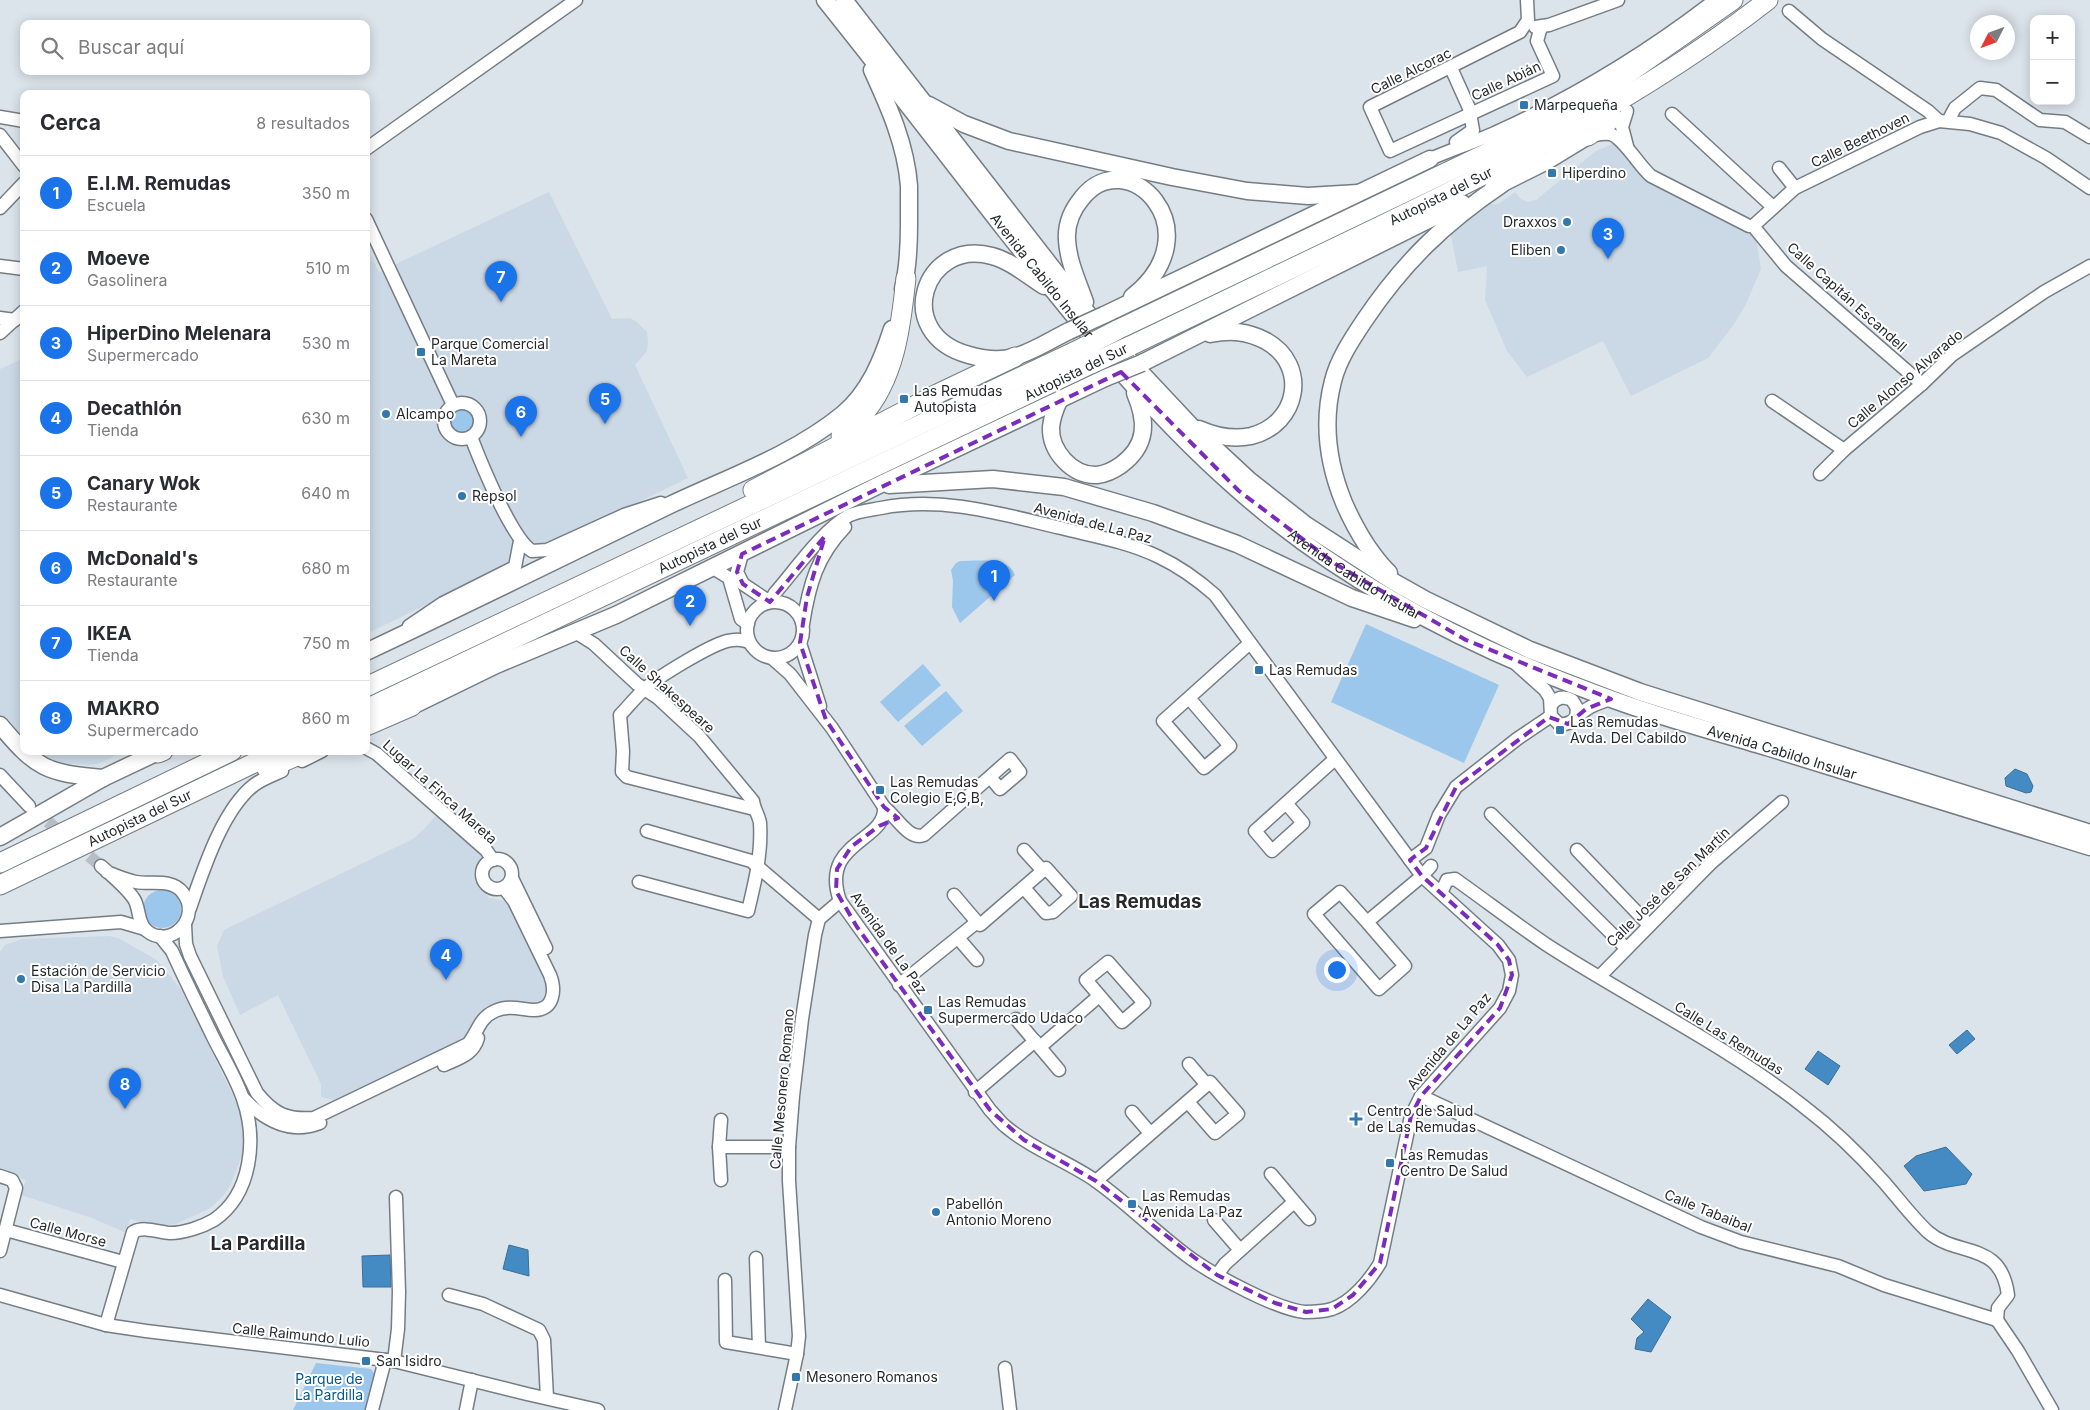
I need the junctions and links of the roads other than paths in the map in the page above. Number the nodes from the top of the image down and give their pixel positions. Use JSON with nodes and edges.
{"nodes":[{"id":1,"x":576,"y":0,"type":"edge"},
{"id":2,"x":824,"y":0,"type":"edge"},
{"id":3,"x":844,"y":0,"type":"edge"},
{"id":4,"x":1527,"y":0,"type":"edge"},
{"id":5,"x":1618,"y":0,"type":"edge"},
{"id":6,"x":1715,"y":0,"type":"edge"},
{"id":7,"x":1733,"y":0,"type":"edge"},
{"id":8,"x":1768,"y":0,"type":"edge"},
{"id":9,"x":1789,"y":11,"type":"dead end"},
{"id":10,"x":1743,"y":19,"type":"junction"},
{"id":11,"x":1528,"y":20,"type":"junction"},
{"id":12,"x":1541,"y":27,"type":"junction"},
{"id":13,"x":1520,"y":32,"type":"junction"},
{"id":14,"x":858,"y":41,"type":"junction"},
{"id":15,"x":1537,"y":41,"type":"junction"},
{"id":16,"x":1451,"y":68,"type":"junction"},
{"id":17,"x":924,"y":102,"type":"junction"},
{"id":18,"x":1626,"y":111,"type":"junction"},
{"id":19,"x":1471,"y":114,"type":"junction"},
{"id":20,"x":1672,"y":114,"type":"dead end"},
{"id":21,"x":0,"y":117,"type":"edge"},
{"id":22,"x":20,"y":121,"type":"edge"},
{"id":23,"x":1943,"y":121,"type":"junction"},
{"id":24,"x":0,"y":135,"type":"edge"},
{"id":25,"x":1588,"y":136,"type":"junction"},
{"id":26,"x":2090,"y":137,"type":"edge"},
{"id":27,"x":370,"y":146,"type":"edge"},
{"id":28,"x":1630,"y":153,"type":"junction"},
{"id":29,"x":1430,"y":159,"type":"junction"},
{"id":30,"x":20,"y":161,"type":"edge"},
{"id":31,"x":1780,"y":168,"type":"dead end"},
{"id":32,"x":1502,"y":184,"type":"junction"},
{"id":33,"x":20,"y":187,"type":"edge"},
{"id":34,"x":1795,"y":188,"type":"junction"},
{"id":35,"x":2090,"y":188,"type":"edge"},
{"id":36,"x":1358,"y":193,"type":"junction"},
{"id":37,"x":1773,"y":207,"type":"junction"},
{"id":38,"x":0,"y":208,"type":"edge"},
{"id":39,"x":1753,"y":226,"type":"junction"},
{"id":40,"x":370,"y":227,"type":"edge"},
{"id":41,"x":0,"y":266,"type":"edge"},
{"id":42,"x":2090,"y":266,"type":"edge"},
{"id":43,"x":20,"y":268,"type":"edge"},
{"id":44,"x":906,"y":278,"type":"junction"},
{"id":45,"x":1056,"y":295,"type":"junction"},
{"id":46,"x":19,"y":316,"type":"edge"},
{"id":47,"x":0,"y":318,"type":"edge"},
{"id":48,"x":1109,"y":321,"type":"junction"},
{"id":49,"x":0,"y":333,"type":"edge"},
{"id":50,"x":1196,"y":336,"type":"junction"},
{"id":51,"x":1014,"y":357,"type":"junction"},
{"id":52,"x":1131,"y":384,"type":"junction"},
{"id":53,"x":1922,"y":384,"type":"junction"},
{"id":54,"x":1772,"y":400,"type":"dead end"},
{"id":55,"x":1059,"y":401,"type":"junction"},
{"id":56,"x":454,"y":405,"type":"junction"},
{"id":57,"x":1192,"y":427,"type":"junction"},
{"id":58,"x":470,"y":438,"type":"junction"},
{"id":59,"x":1844,"y":450,"type":"junction"},
{"id":60,"x":1820,"y":474,"type":"dead end"},
{"id":61,"x":879,"y":485,"type":"junction"},
{"id":62,"x":740,"y":497,"type":"junction"},
{"id":63,"x":680,"y":500,"type":"junction"},
{"id":64,"x":873,"y":509,"type":"junction"},
{"id":65,"x":520,"y":541,"type":"junction"},
{"id":66,"x":742,"y":554,"type":"junction"},
{"id":67,"x":713,"y":568,"type":"junction"},
{"id":68,"x":1426,"y":600,"type":"junction"},
{"id":69,"x":770,"y":602,"type":"junction"},
{"id":70,"x":533,"y":608,"type":"junction"},
{"id":71,"x":748,"y":624,"type":"junction"},
{"id":72,"x":803,"y":624,"type":"junction"},
{"id":73,"x":1436,"y":625,"type":"junction"},
{"id":74,"x":575,"y":632,"type":"junction"},
{"id":75,"x":750,"y":642,"type":"junction"},
{"id":76,"x":800,"y":643,"type":"junction"},
{"id":77,"x":1250,"y":643,"type":"junction"},
{"id":78,"x":373,"y":648,"type":"edge"},
{"id":79,"x":773,"y":658,"type":"junction"},
{"id":80,"x":1513,"y":661,"type":"junction"},
{"id":81,"x":370,"y":685,"type":"edge"},
{"id":82,"x":645,"y":688,"type":"junction"},
{"id":83,"x":1189,"y":698,"type":"junction"},
{"id":84,"x":1610,"y":699,"type":"junction"},
{"id":85,"x":412,"y":706,"type":"joint"},
{"id":86,"x":370,"y":707,"type":"edge"},
{"id":87,"x":1551,"y":710,"type":"junction"},
{"id":88,"x":1576,"y":718,"type":"junction"},
{"id":89,"x":826,"y":720,"type":"junction"},
{"id":90,"x":0,"y":725,"type":"edge"},
{"id":91,"x":370,"y":725,"type":"edge"},
{"id":92,"x":20,"y":748,"type":"edge"},
{"id":93,"x":370,"y":750,"type":"edge"},
{"id":94,"x":26,"y":755,"type":"edge"},
{"id":95,"x":153,"y":755,"type":"edge"},
{"id":96,"x":224,"y":755,"type":"edge"},
{"id":97,"x":271,"y":755,"type":"edge"},
{"id":98,"x":299,"y":755,"type":"edge"},
{"id":99,"x":314,"y":755,"type":"edge"},
{"id":100,"x":323,"y":755,"type":"edge"},
{"id":101,"x":1335,"y":759,"type":"junction"},
{"id":102,"x":290,"y":767,"type":"junction"},
{"id":103,"x":0,"y":775,"type":"edge"},
{"id":104,"x":990,"y":777,"type":"dead end"},
{"id":105,"x":103,"y":778,"type":"junction"},
{"id":106,"x":1782,"y":802,"type":"dead end"},
{"id":107,"x":1286,"y":804,"type":"dead end"},
{"id":108,"x":29,"y":806,"type":"tunnel mouth"},
{"id":109,"x":884,"y":807,"type":"junction"},
{"id":110,"x":754,"y":809,"type":"junction"},
{"id":111,"x":1490,"y":814,"type":"dead end"},
{"id":112,"x":140,"y":818,"type":"junction"},
{"id":113,"x":879,"y":826,"type":"junction"},
{"id":114,"x":903,"y":827,"type":"junction"},
{"id":115,"x":647,"y":831,"type":"dead end"},
{"id":116,"x":2090,"y":833,"type":"edge"},
{"id":117,"x":0,"y":837,"type":"edge"},
{"id":118,"x":2090,"y":847,"type":"edge"},
{"id":119,"x":1426,"y":848,"type":"junction"},
{"id":120,"x":1024,"y":850,"type":"dead end"},
{"id":121,"x":1577,"y":850,"type":"dead end"},
{"id":122,"x":494,"y":860,"type":"junction"},
{"id":123,"x":1410,"y":860,"type":"junction"},
{"id":124,"x":0,"y":863,"type":"edge"},
{"id":125,"x":758,"y":867,"type":"junction"},
{"id":126,"x":1043,"y":871,"type":"junction"},
{"id":127,"x":1426,"y":871,"type":"junction"},
{"id":128,"x":1447,"y":880,"type":"junction"},
{"id":129,"x":638,"y":882,"type":"dead end"},
{"id":130,"x":508,"y":883,"type":"junction"},
{"id":131,"x":0,"y":885,"type":"edge"},
{"id":132,"x":1024,"y":888,"type":"junction"},
{"id":133,"x":1442,"y":893,"type":"junction"},
{"id":134,"x":954,"y":895,"type":"dead end"},
{"id":135,"x":840,"y":901,"type":"junction"},
{"id":136,"x":190,"y":908,"type":"junction"},
{"id":137,"x":819,"y":919,"type":"junction"},
{"id":138,"x":977,"y":922,"type":"junction"},
{"id":139,"x":1367,"y":922,"type":"junction"},
{"id":140,"x":185,"y":924,"type":"junction"},
{"id":141,"x":1649,"y":925,"type":"junction"},
{"id":142,"x":144,"y":929,"type":"junction"},
{"id":143,"x":0,"y":931,"type":"edge"},
{"id":144,"x":160,"y":936,"type":"junction"},
{"id":145,"x":958,"y":938,"type":"junction"},
{"id":146,"x":1626,"y":948,"type":"junction"},
{"id":147,"x":977,"y":960,"type":"dead end"},
{"id":148,"x":1600,"y":976,"type":"junction"},
{"id":149,"x":899,"y":985,"type":"junction"},
{"id":150,"x":1099,"y":996,"type":"junction"},
{"id":151,"x":1016,"y":1020,"type":"dead end"},
{"id":152,"x":1037,"y":1044,"type":"junction"},
{"id":153,"x":1189,"y":1064,"type":"dead end"},
{"id":154,"x":1060,"y":1070,"type":"dead end"},
{"id":155,"x":1206,"y":1085,"type":"junction"},
{"id":156,"x":976,"y":1092,"type":"junction"},
{"id":157,"x":1421,"y":1096,"type":"junction"},
{"id":158,"x":243,"y":1098,"type":"junction"},
{"id":159,"x":1188,"y":1102,"type":"junction"},
{"id":160,"x":1132,"y":1112,"type":"dead end"},
{"id":161,"x":721,"y":1120,"type":"dead end"},
{"id":162,"x":1150,"y":1133,"type":"junction"},
{"id":163,"x":719,"y":1147,"type":"junction"},
{"id":164,"x":788,"y":1147,"type":"junction"},
{"id":165,"x":1271,"y":1174,"type":"dead end"},
{"id":166,"x":0,"y":1176,"type":"edge"},
{"id":167,"x":721,"y":1180,"type":"dead end"},
{"id":168,"x":1096,"y":1181,"type":"junction"},
{"id":169,"x":396,"y":1196,"type":"dead end"},
{"id":170,"x":1294,"y":1202,"type":"junction"},
{"id":171,"x":1309,"y":1219,"type":"dead end"},
{"id":172,"x":1214,"y":1220,"type":"dead end"},
{"id":173,"x":6,"y":1230,"type":"junction"},
{"id":174,"x":1240,"y":1250,"type":"junction"},
{"id":175,"x":0,"y":1251,"type":"edge"},
{"id":176,"x":756,"y":1258,"type":"dead end"},
{"id":177,"x":123,"y":1262,"type":"junction"},
{"id":178,"x":1217,"y":1275,"type":"junction"},
{"id":179,"x":724,"y":1280,"type":"dead end"},
{"id":180,"x":0,"y":1295,"type":"edge"},
{"id":181,"x":450,"y":1295,"type":"dead end"},
{"id":182,"x":1997,"y":1320,"type":"junction"},
{"id":183,"x":106,"y":1325,"type":"junction"},
{"id":184,"x":759,"y":1347,"type":"junction"},
{"id":185,"x":797,"y":1354,"type":"junction"},
{"id":186,"x":390,"y":1360,"type":"junction"},
{"id":187,"x":1005,"y":1368,"type":"dead end"},
{"id":188,"x":472,"y":1380,"type":"junction"},
{"id":189,"x":547,"y":1398,"type":"junction"},
{"id":190,"x":564,"y":1406,"type":"edge"},
{"id":191,"x":372,"y":1410,"type":"edge"},
{"id":192,"x":466,"y":1410,"type":"edge"},
{"id":193,"x":598,"y":1410,"type":"edge"},
{"id":194,"x":785,"y":1410,"type":"edge"},
{"id":195,"x":1010,"y":1410,"type":"edge"},
{"id":196,"x":2052,"y":1410,"type":"edge"}],
"edges":[{"from":1,"to":27,"type":"street"},
{"from":2,"to":14,"type":"main road","name":"Avenida Cabildo Insular"},
{"from":3,"to":17,"type":"main road","name":"Avenida Cabildo Insular"},
{"from":4,"to":11,"type":"street"},
{"from":5,"to":12,"type":"street"},
{"from":6,"to":29,"type":"street"},
{"from":7,"to":48,"type":"highway","name":"Autopista del Sur"},
{"from":8,"to":10,"type":"highway","name":"Autopista del Sur"},
{"from":9,"to":23,"type":"street"},
{"from":10,"to":18,"type":"highway"},
{"from":10,"to":86,"type":"highway","name":"Autopista del Sur","bridge":true},
{"from":11,"to":12,"type":"street"},
{"from":11,"to":13,"type":"street","name":"Calle Alcorac"},
{"from":12,"to":15,"type":"street"},
{"from":13,"to":15,"type":"street"},
{"from":13,"to":16,"type":"street","name":"Calle Alcorac"},
{"from":14,"to":44,"type":"main road"},
{"from":14,"to":45,"type":"main road","name":"Avenida Cabildo Insular"},
{"from":15,"to":19,"type":"street","name":"Calle Abián"},
{"from":16,"to":19,"type":"street"},
{"from":16,"to":19,"type":"street","name":"Calle Alcorac"},
{"from":17,"to":36,"type":"main road"},
{"from":17,"to":48,"type":"main road","name":"Avenida Cabildo Insular"},
{"from":18,"to":25,"type":"highway"},
{"from":18,"to":28,"type":"street","name":"Calle Capitán Escandell"},
{"from":19,"to":29,"type":"street"},
{"from":20,"to":37,"type":"street"},
{"from":21,"to":22,"type":"street"},
{"from":23,"to":26,"type":"street"},
{"from":23,"to":34,"type":"street","name":"Calle Beethoven"},
{"from":23,"to":35,"type":"street"},
{"from":24,"to":30,"type":"street"},
{"from":25,"to":28,"type":"street","name":"Calle Capitán Escandell"},
{"from":25,"to":32,"type":"main road"},
{"from":28,"to":39,"type":"street","name":"Calle Capitán Escandell"},
{"from":29,"to":36,"type":"main road"},
{"from":31,"to":34,"type":"street"},
{"from":32,"to":50,"type":"main road"},
{"from":32,"to":68,"type":"main road"},
{"from":33,"to":38,"type":"street"},
{"from":34,"to":37,"type":"street","name":"Calle Beethoven"},
{"from":36,"to":48,"type":"main road"},
{"from":37,"to":39,"type":"street","name":"Calle Beethoven"},
{"from":39,"to":53,"type":"street","name":"Calle Capitán Escandell"},
{"from":40,"to":56,"type":"street"},
{"from":41,"to":43,"type":"street"},
{"from":42,"to":53,"type":"street","name":"Calle Alonso Alvarado"},
{"from":44,"to":62,"type":"highway"},
{"from":44,"to":63,"type":"main road"},
{"from":45,"to":51,"type":"main road"},
{"from":45,"to":52,"type":"main road","name":"Avenida Cabildo Insular"},
{"from":46,"to":47,"type":"street"},
{"from":46,"to":49,"type":"street"},
{"from":48,"to":48,"type":"main road"},
{"from":48,"to":51,"type":"main road","bridge":true},
{"from":48,"to":57,"type":"main road","name":"Avenida Cabildo Insular"},
{"from":48,"to":70,"type":"highway","name":"Autopista del Sur","bridge":true},
{"from":50,"to":55,"type":"main road","bridge":true},
{"from":50,"to":57,"type":"main road"},
{"from":51,"to":62,"type":"highway"},
{"from":52,"to":55,"type":"main road"},
{"from":52,"to":73,"type":"main road","name":"Avenida Cabildo Insular"},
{"from":53,"to":59,"type":"street","name":"Calle Alonso Alvarado"},
{"from":54,"to":59,"type":"street"},
{"from":55,"to":61,"type":"main road"},
{"from":56,"to":58,"type":"street"},
{"from":56,"to":58,"type":"street"},
{"from":57,"to":68,"type":"main road","name":"Avenida Cabildo Insular"},
{"from":58,"to":65,"type":"street"},
{"from":59,"to":60,"type":"street","name":"Calle Alonso Alvarado"},
{"from":61,"to":66,"type":"main road"},
{"from":61,"to":73,"type":"main road"},
{"from":62,"to":70,"type":"highway"},
{"from":63,"to":65,"type":"street"},
{"from":63,"to":78,"type":"main road"},
{"from":64,"to":69,"type":"street","name":"Avenida de La Paz"},
{"from":64,"to":72,"type":"street","name":"Avenida de La Paz"},
{"from":64,"to":77,"type":"street","name":"Avenida de La Paz"},
{"from":65,"to":78,"type":"street"},
{"from":66,"to":67,"type":"main road"},
{"from":66,"to":69,"type":"street"},
{"from":67,"to":71,"type":"street"},
{"from":67,"to":74,"type":"main road"},
{"from":68,"to":116,"type":"main road","name":"Avenida Cabildo Insular"},
{"from":69,"to":71,"type":"street"},
{"from":69,"to":72,"type":"street"},
{"from":70,"to":81,"type":"highway","name":"Autopista del Sur"},
{"from":71,"to":75,"type":"street"},
{"from":72,"to":76,"type":"street"},
{"from":73,"to":80,"type":"main road","name":"Avenida Cabildo Insular"},
{"from":74,"to":82,"type":"street","name":"Calle Shakespeare"},
{"from":74,"to":85,"type":"main road"},
{"from":75,"to":79,"type":"street"},
{"from":75,"to":82,"type":"street"},
{"from":76,"to":79,"type":"street"},
{"from":76,"to":89,"type":"street"},
{"from":77,"to":83,"type":"street"},
{"from":77,"to":101,"type":"street","name":"Avenida de La Paz"},
{"from":79,"to":89,"type":"street"},
{"from":80,"to":84,"type":"main road","name":"Avenida Cabildo Insular"},
{"from":80,"to":87,"type":"street"},
{"from":82,"to":110,"type":"street","name":"Calle Shakespeare"},
{"from":82,"to":110,"type":"street"},
{"from":83,"to":83,"type":"street"},
{"from":84,"to":88,"type":"street"},
{"from":84,"to":118,"type":"main road","name":"Avenida Cabildo Insular"},
{"from":85,"to":91,"type":"highway"},
{"from":87,"to":88,"type":"street"},
{"from":87,"to":88,"type":"street"},
{"from":87,"to":119,"type":"street"},
{"from":89,"to":109,"type":"street"},
{"from":90,"to":92,"type":"main road"},
{"from":93,"to":122,"type":"street","name":"Lugar La Finca Mareta"},
{"from":94,"to":105,"type":"main road"},
{"from":95,"to":105,"type":"main road"},
{"from":96,"to":124,"type":"highway","name":"Autopista del Sur"},
{"from":97,"to":112,"type":"highway","name":"Autopista del Sur"},
{"from":98,"to":112,"type":"highway"},
{"from":99,"to":102,"type":"street"},
{"from":100,"to":102,"type":"street"},
{"from":101,"to":107,"type":"street"},
{"from":101,"to":123,"type":"street","name":"Avenida de La Paz"},
{"from":102,"to":136,"type":"street"},
{"from":103,"to":108,"type":"street"},
{"from":104,"to":114,"type":"street"},
{"from":105,"to":117,"type":"main road"},
{"from":106,"to":141,"type":"street","name":"Calle José de San Martín"},
{"from":109,"to":113,"type":"street"},
{"from":109,"to":114,"type":"street"},
{"from":110,"to":125,"type":"street","name":"Calle Shakespeare"},
{"from":111,"to":146,"type":"street"},
{"from":112,"to":131,"type":"highway","name":"Autopista del Sur"},
{"from":113,"to":114,"type":"street"},
{"from":113,"to":135,"type":"street","name":"Avenida de La Paz"},
{"from":115,"to":125,"type":"street"},
{"from":119,"to":123,"type":"street"},
{"from":119,"to":127,"type":"street"},
{"from":120,"to":126,"type":"street"},
{"from":121,"to":141,"type":"street"},
{"from":122,"to":130,"type":"street"},
{"from":122,"to":130,"type":"street"},
{"from":123,"to":127,"type":"street","name":"Avenida de La Paz"},
{"from":125,"to":129,"type":"street","name":"Calle Shakespeare"},
{"from":125,"to":137,"type":"street"},
{"from":126,"to":132,"type":"street"},
{"from":126,"to":132,"type":"street"},
{"from":127,"to":128,"type":"street","name":"Calle Las Remudas"},
{"from":127,"to":133,"type":"street","name":"Avenida de La Paz"},
{"from":127,"to":139,"type":"street"},
{"from":128,"to":133,"type":"street"},
{"from":128,"to":148,"type":"street","name":"Calle Las Remudas"},
{"from":130,"to":140,"type":"street"},
{"from":130,"to":158,"type":"street"},
{"from":132,"to":138,"type":"street"},
{"from":133,"to":157,"type":"street","name":"Avenida de La Paz"},
{"from":134,"to":138,"type":"street"},
{"from":135,"to":137,"type":"street"},
{"from":135,"to":149,"type":"street","name":"Avenida de La Paz"},
{"from":136,"to":140,"type":"street"},
{"from":136,"to":142,"type":"street"},
{"from":137,"to":164,"type":"street","name":"Calle Mesonero Romano"},
{"from":138,"to":145,"type":"street"},
{"from":139,"to":139,"type":"street"},
{"from":140,"to":144,"type":"street"},
{"from":141,"to":146,"type":"street","name":"Calle José de San Martín"},
{"from":142,"to":143,"type":"street"},
{"from":142,"to":144,"type":"street"},
{"from":144,"to":158,"type":"street"},
{"from":145,"to":147,"type":"street"},
{"from":145,"to":149,"type":"street"},
{"from":146,"to":148,"type":"street","name":"Calle José de San Martín"},
{"from":148,"to":182,"type":"street","name":"Calle Las Remudas"},
{"from":149,"to":156,"type":"street","name":"Avenida de La Paz"},
{"from":150,"to":150,"type":"street"},
{"from":150,"to":152,"type":"street"},
{"from":151,"to":152,"type":"street"},
{"from":152,"to":154,"type":"street"},
{"from":152,"to":156,"type":"street"},
{"from":153,"to":155,"type":"street"},
{"from":155,"to":159,"type":"street"},
{"from":155,"to":159,"type":"street"},
{"from":156,"to":168,"type":"street","name":"Avenida de La Paz"},
{"from":157,"to":178,"type":"street","name":"Avenida de La Paz"},
{"from":157,"to":182,"type":"street","name":"Calle Tabaibal"},
{"from":158,"to":177,"type":"street"},
{"from":159,"to":162,"type":"street"},
{"from":160,"to":162,"type":"street"},
{"from":161,"to":163,"type":"street"},
{"from":162,"to":168,"type":"street"},
{"from":163,"to":164,"type":"street"},
{"from":163,"to":167,"type":"street"},
{"from":164,"to":185,"type":"street","name":"Calle Mesonero Romano"},
{"from":165,"to":170,"type":"street"},
{"from":166,"to":173,"type":"street"},
{"from":168,"to":178,"type":"street","name":"Avenida de La Paz"},
{"from":169,"to":186,"type":"street"},
{"from":170,"to":171,"type":"street"},
{"from":170,"to":174,"type":"street"},
{"from":172,"to":174,"type":"street"},
{"from":173,"to":175,"type":"street"},
{"from":173,"to":177,"type":"street","name":"Calle Morse"},
{"from":174,"to":178,"type":"street"},
{"from":176,"to":184,"type":"street"},
{"from":177,"to":183,"type":"street"},
{"from":179,"to":184,"type":"street"},
{"from":180,"to":183,"type":"street","name":"Calle Raimundo Lulio"},
{"from":181,"to":189,"type":"street"},
{"from":182,"to":196,"type":"street"},
{"from":183,"to":186,"type":"street","name":"Calle Raimundo Lulio"},
{"from":184,"to":185,"type":"street"},
{"from":185,"to":194,"type":"street","name":"Calle Mesonero Romano"},
{"from":186,"to":188,"type":"street","name":"Calle Raimundo Lulio"},
{"from":186,"to":191,"type":"street"},
{"from":187,"to":195,"type":"street"},
{"from":188,"to":189,"type":"street","name":"Calle Raimundo Lulio"},
{"from":188,"to":192,"type":"street"},
{"from":189,"to":190,"type":"street","name":"Calle Raimundo Lulio"},
{"from":190,"to":193,"type":"street","name":"Calle Raimundo Lulio"}]}
